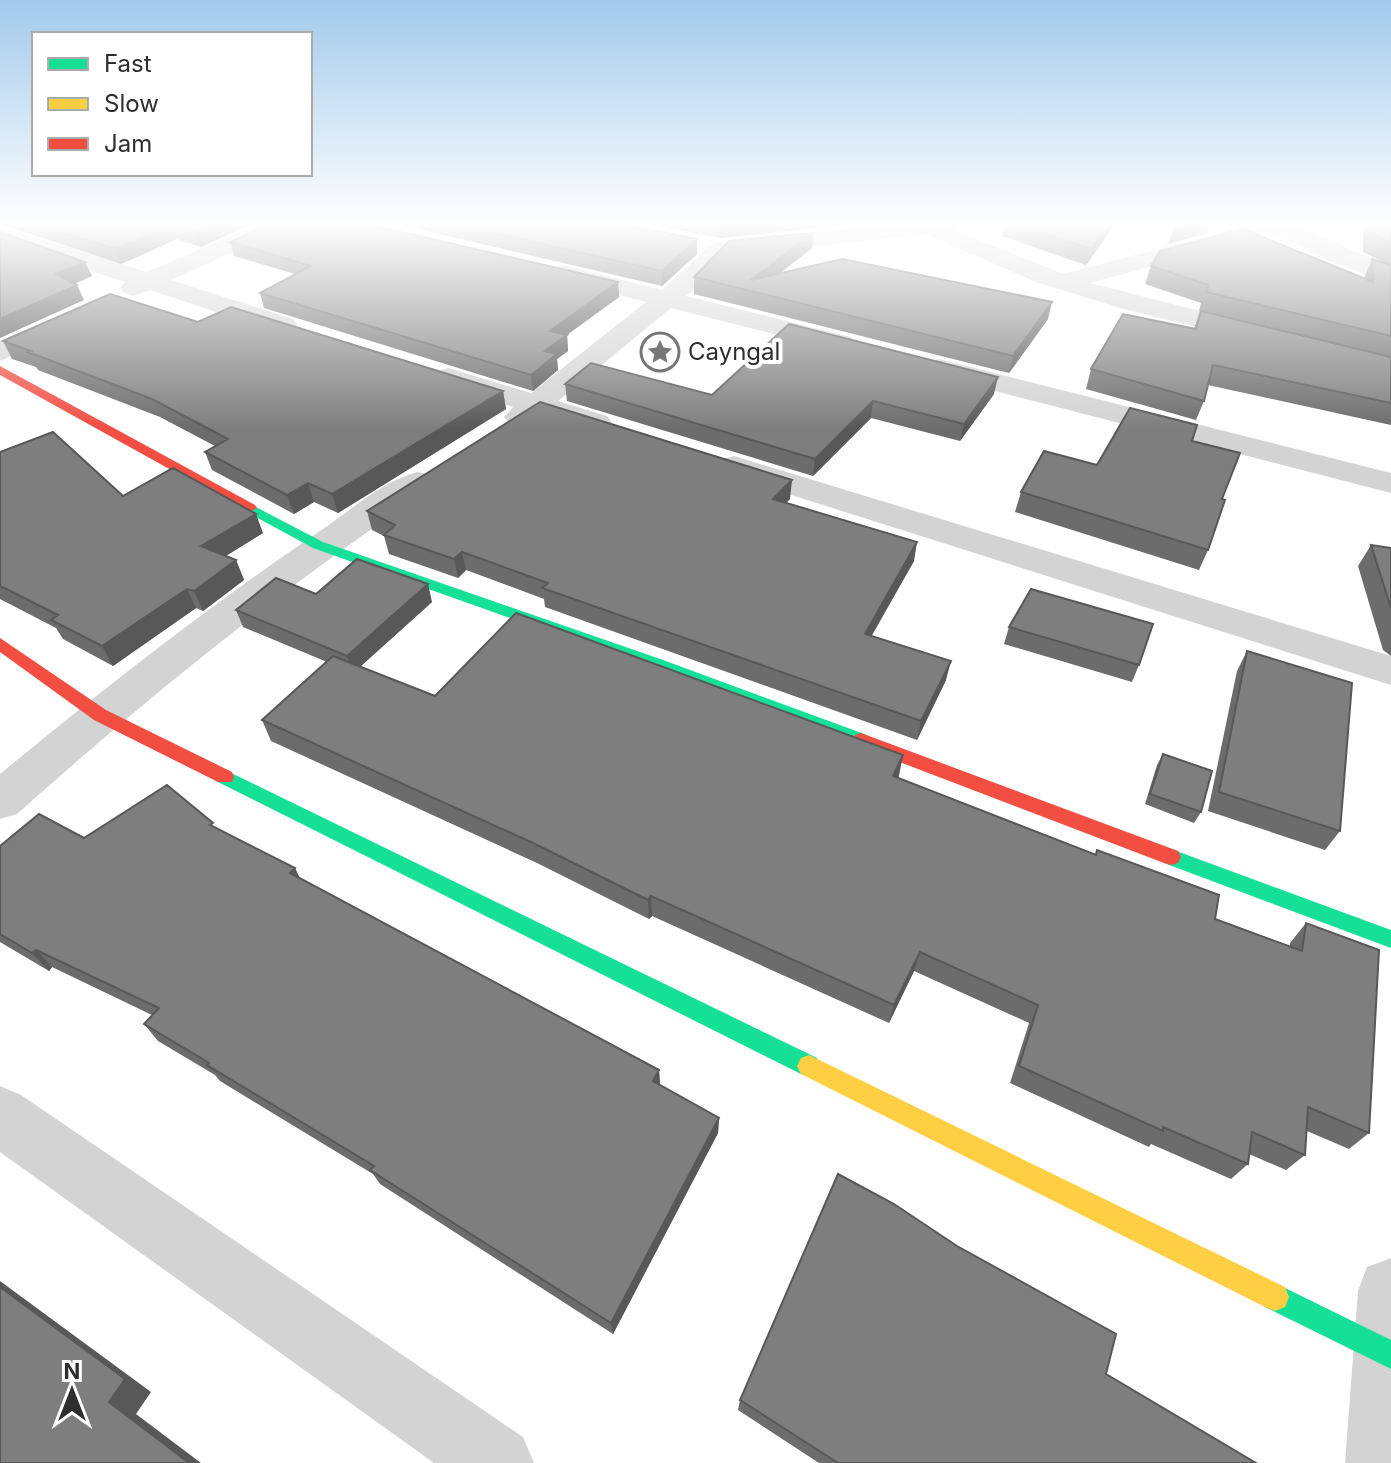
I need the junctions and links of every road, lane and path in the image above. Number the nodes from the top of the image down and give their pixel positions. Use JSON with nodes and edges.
{"nodes":[{"id":1,"x":125,"y":292,"type":"edge"},
{"id":2,"x":175,"y":292,"type":"edge"},
{"id":3,"x":643,"y":292,"type":"edge"},
{"id":4,"x":674,"y":292,"type":"edge"},
{"id":5,"x":1102,"y":292,"type":"edge"},
{"id":6,"x":667,"y":298,"type":"junction"},
{"id":7,"x":105,"y":302,"type":"edge"},
{"id":8,"x":79,"y":314,"type":"edge"},
{"id":9,"x":311,"y":334,"type":"edge"},
{"id":10,"x":1289,"y":342,"type":"edge"},
{"id":11,"x":867,"y":349,"type":"edge"},
{"id":12,"x":0,"y":352,"type":"edge"},
{"id":13,"x":914,"y":361,"type":"edge"},
{"id":14,"x":418,"y":367,"type":"edge"},
{"id":15,"x":0,"y":370,"type":"edge"},
{"id":16,"x":539,"y":405,"type":"junction"},
{"id":17,"x":630,"y":433,"type":"edge"},
{"id":18,"x":487,"y":438,"type":"edge"},
{"id":19,"x":706,"y":457,"type":"edge"},
{"id":20,"x":448,"y":463,"type":"edge"},
{"id":21,"x":1391,"y":483,"type":"edge"},
{"id":22,"x":318,"y":545,"type":"junction"},
{"id":23,"x":0,"y":644,"type":"edge"},
{"id":24,"x":1391,"y":671,"type":"edge"},
{"id":25,"x":100,"y":715,"type":"junction"},
{"id":26,"x":0,"y":801,"type":"edge"},
{"id":27,"x":1391,"y":939,"type":"edge"},
{"id":28,"x":0,"y":1116,"type":"edge"},
{"id":29,"x":1390,"y":1333,"type":"edge"},
{"id":30,"x":497,"y":1463,"type":"edge"},
{"id":31,"x":1382,"y":1463,"type":"edge"}],
"edges":[{"from":1,"to":7,"type":"street"},
{"from":2,"to":9,"type":"street"},
{"from":3,"to":6,"type":"street"},
{"from":4,"to":6,"type":"street"},
{"from":5,"to":10,"type":"street"},
{"from":6,"to":11,"type":"street"},
{"from":6,"to":16,"type":"street"},
{"from":8,"to":12,"type":"street"},
{"from":13,"to":21,"type":"street"},
{"from":14,"to":16,"type":"street"},
{"from":15,"to":22,"type":"street"},
{"from":16,"to":17,"type":"street"},
{"from":16,"to":18,"type":"street"},
{"from":19,"to":24,"type":"street"},
{"from":20,"to":22,"type":"street"},
{"from":22,"to":25,"type":"street"},
{"from":22,"to":27,"type":"street"},
{"from":23,"to":25,"type":"street"},
{"from":25,"to":26,"type":"street"},
{"from":25,"to":29,"type":"street"},
{"from":28,"to":30,"type":"street"},
{"from":29,"to":31,"type":"street"}]}
